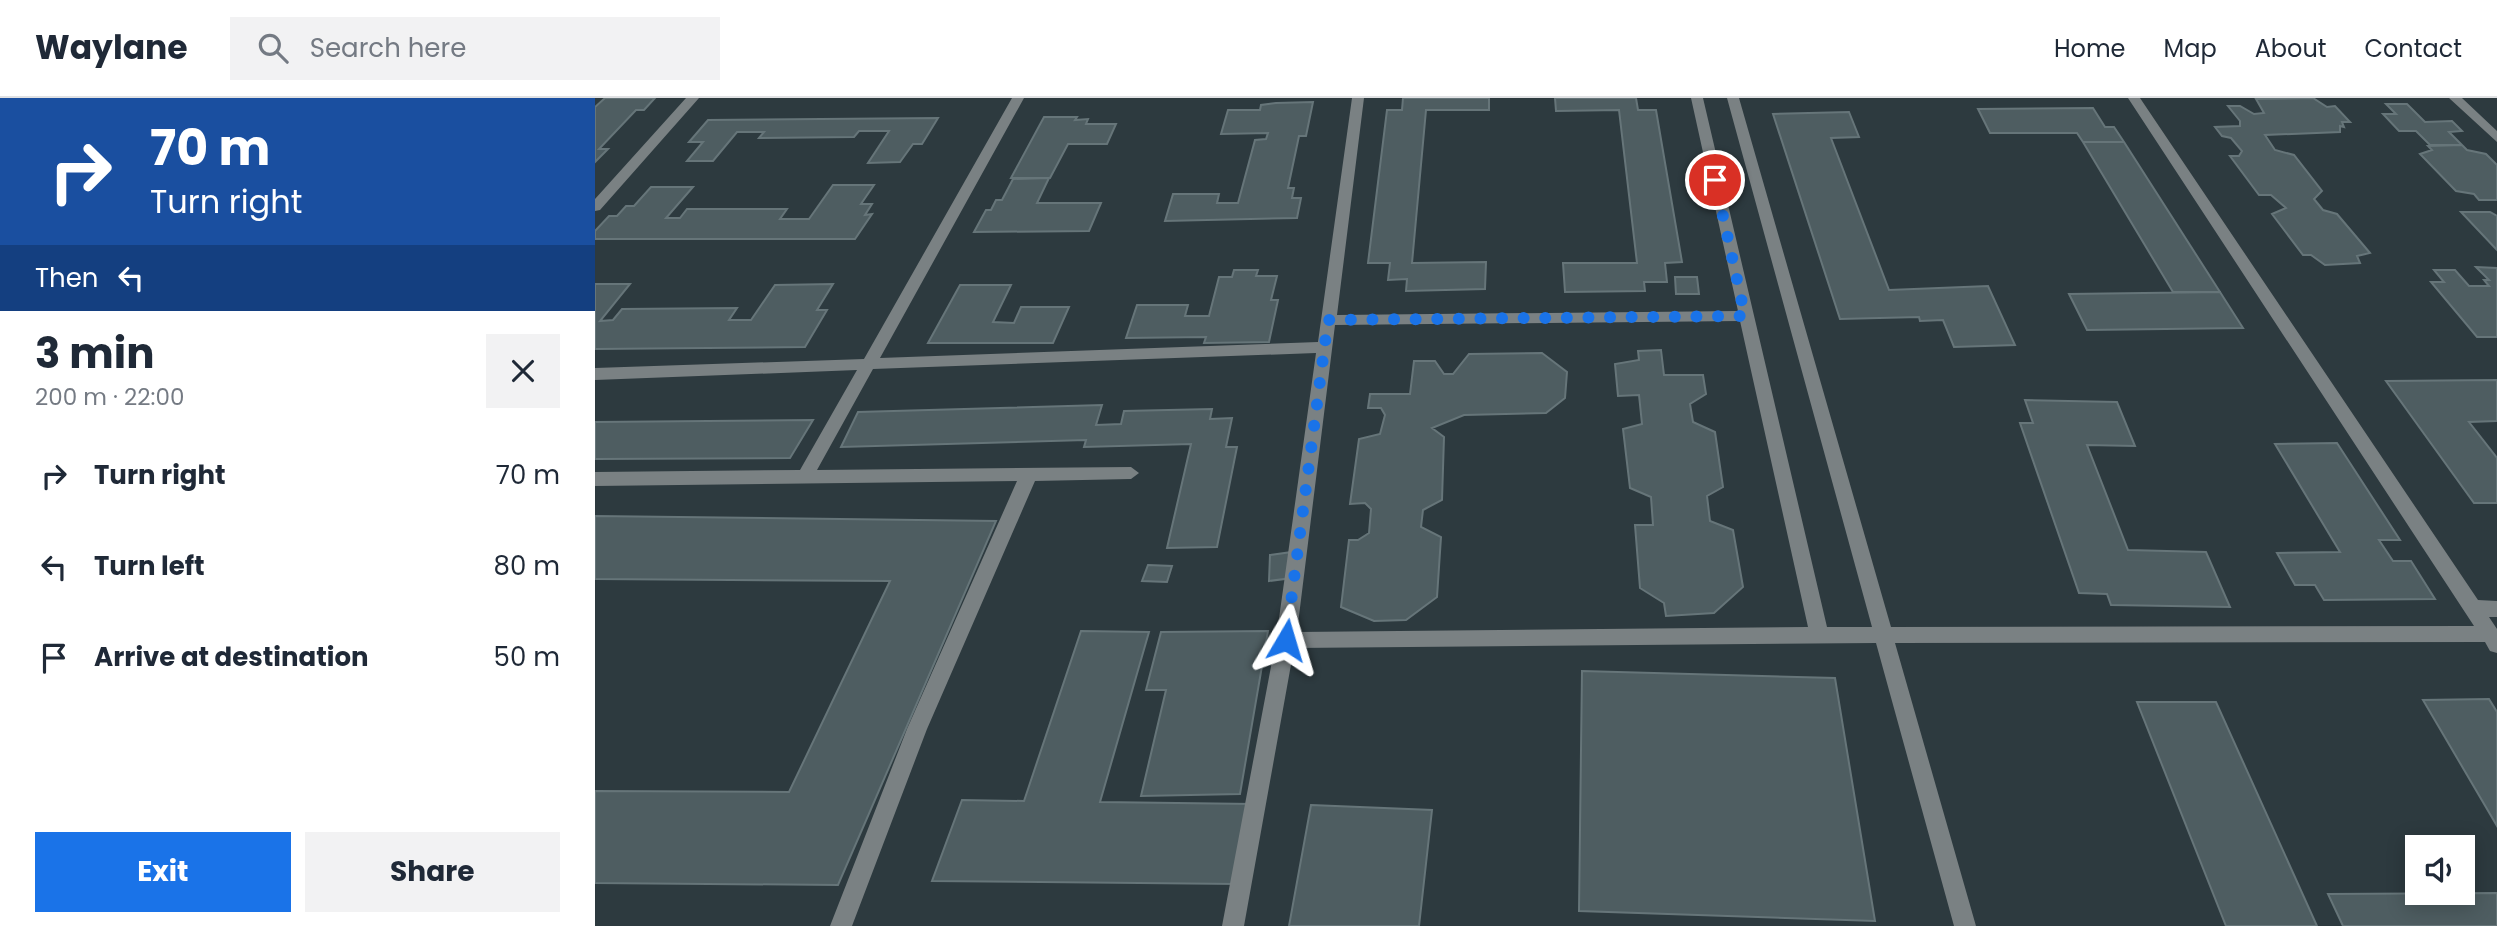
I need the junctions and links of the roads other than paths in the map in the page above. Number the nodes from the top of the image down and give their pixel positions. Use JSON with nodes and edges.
{"nodes":[{"id":1,"x":694,"y":98,"type":"edge"},
{"id":2,"x":1018,"y":98,"type":"edge"},
{"id":3,"x":1358,"y":98,"type":"edge"},
{"id":4,"x":1697,"y":98,"type":"edge"},
{"id":5,"x":1733,"y":98,"type":"edge"},
{"id":6,"x":2134,"y":98,"type":"edge"},
{"id":7,"x":2455,"y":98,"type":"edge"},
{"id":8,"x":2497,"y":138,"type":"edge"},
{"id":9,"x":595,"y":207,"type":"edge"},
{"id":10,"x":1745,"y":316,"type":"junction"},
{"id":11,"x":1328,"y":320,"type":"junction"},
{"id":12,"x":1325,"y":347,"type":"junction"},
{"id":13,"x":870,"y":363,"type":"junction"},
{"id":14,"x":595,"y":374,"type":"edge"},
{"id":15,"x":1132,"y":473,"type":"dead end"},
{"id":16,"x":1029,"y":474,"type":"junction"},
{"id":17,"x":806,"y":475,"type":"junction"},
{"id":18,"x":595,"y":479,"type":"edge"},
{"id":19,"x":2472,"y":608,"type":"junction"},
{"id":20,"x":2497,"y":609,"type":"edge"},
{"id":21,"x":1819,"y":635,"type":"junction"},
{"id":22,"x":1881,"y":635,"type":"junction"},
{"id":23,"x":1286,"y":640,"type":"junction"},
{"id":24,"x":2493,"y":640,"type":"edge"},
{"id":25,"x":841,"y":926,"type":"edge"},
{"id":26,"x":1233,"y":926,"type":"edge"},
{"id":27,"x":1965,"y":926,"type":"edge"}],
"edges":[{"from":1,"to":9,"type":"street"},
{"from":2,"to":13,"type":"street"},
{"from":3,"to":11,"type":"street"},
{"from":4,"to":10,"type":"street"},
{"from":5,"to":22,"type":"street"},
{"from":6,"to":19,"type":"street"},
{"from":7,"to":8,"type":"street"},
{"from":10,"to":11,"type":"street"},
{"from":10,"to":21,"type":"street"},
{"from":11,"to":12,"type":"street"},
{"from":12,"to":13,"type":"street"},
{"from":12,"to":23,"type":"street"},
{"from":13,"to":14,"type":"street"},
{"from":13,"to":17,"type":"street"},
{"from":15,"to":16,"type":"street"},
{"from":16,"to":17,"type":"street"},
{"from":16,"to":25,"type":"street"},
{"from":17,"to":18,"type":"street"},
{"from":19,"to":20,"type":"street"},
{"from":19,"to":24,"type":"street"},
{"from":21,"to":22,"type":"street"},
{"from":21,"to":23,"type":"street"},
{"from":22,"to":24,"type":"street"},
{"from":22,"to":27,"type":"street"},
{"from":23,"to":26,"type":"street"}]}
